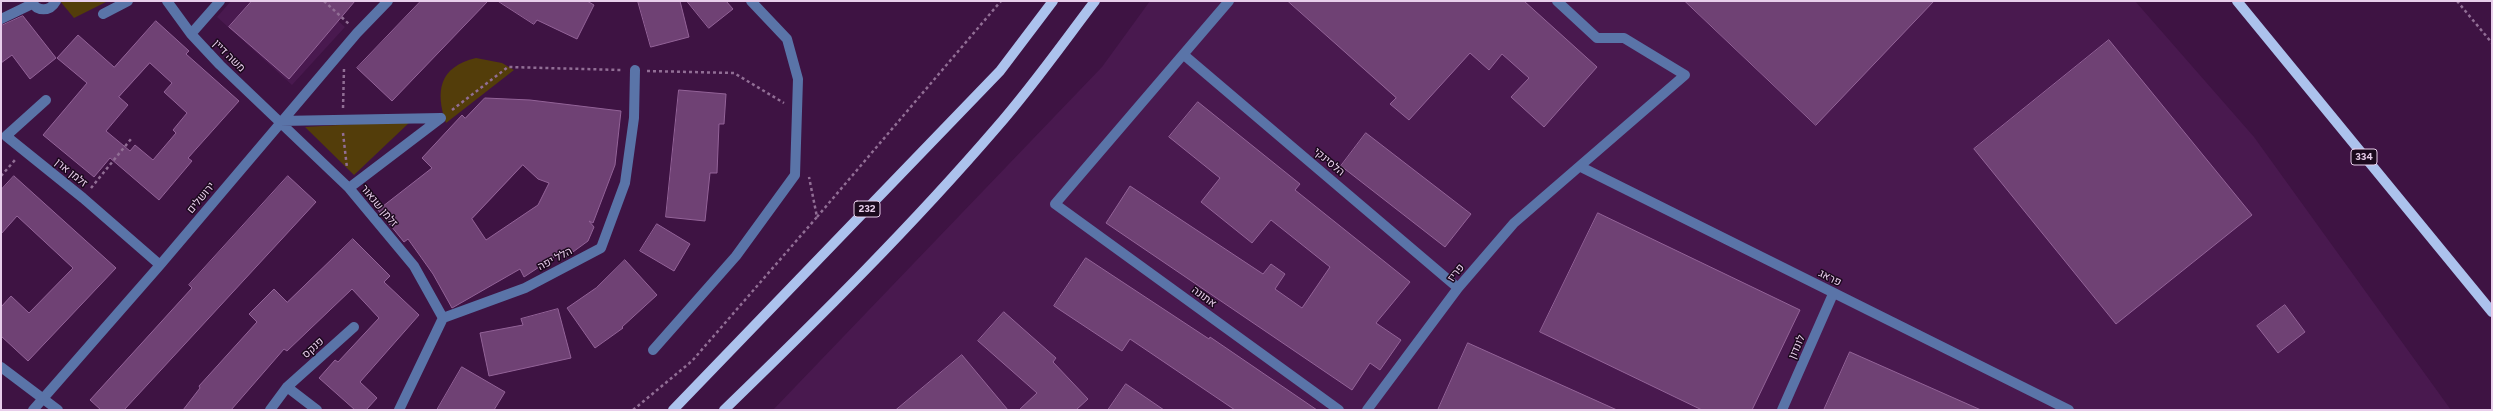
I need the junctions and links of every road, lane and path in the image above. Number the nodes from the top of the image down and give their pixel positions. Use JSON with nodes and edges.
{"nodes":[{"id":1,"x":56,"y":1,"type":"edge"},
{"id":2,"x":128,"y":1,"type":"edge"},
{"id":3,"x":167,"y":1,"type":"edge"},
{"id":4,"x":220,"y":1,"type":"edge"},
{"id":5,"x":324,"y":1,"type":"edge"},
{"id":6,"x":388,"y":1,"type":"edge"},
{"id":7,"x":751,"y":1,"type":"edge"},
{"id":8,"x":1001,"y":1,"type":"edge"},
{"id":9,"x":1053,"y":1,"type":"edge"},
{"id":10,"x":1095,"y":1,"type":"edge"},
{"id":11,"x":1229,"y":1,"type":"edge"},
{"id":12,"x":1557,"y":1,"type":"edge"},
{"id":13,"x":2237,"y":1,"type":"edge"},
{"id":14,"x":2458,"y":1,"type":"edge"},
{"id":15,"x":31,"y":2,"type":"edge"},
{"id":16,"x":103,"y":14,"type":"dead end"},
{"id":17,"x":1,"y":19,"type":"edge"},
{"id":18,"x":357,"y":33,"type":"junction"},
{"id":19,"x":191,"y":34,"type":"junction"},
{"id":20,"x":2492,"y":43,"type":"edge"},
{"id":21,"x":1184,"y":55,"type":"junction"},
{"id":22,"x":635,"y":70,"type":"junction"},
{"id":23,"x":46,"y":100,"type":"dead end"},
{"id":24,"x":796,"y":110,"type":"junction"},
{"id":25,"x":441,"y":118,"type":"junction"},
{"id":26,"x":280,"y":122,"type":"junction"},
{"id":27,"x":131,"y":139,"type":"dead end"},
{"id":28,"x":24,"y":151,"type":"junction"},
{"id":29,"x":1581,"y":167,"type":"junction"},
{"id":30,"x":808,"y":171,"type":"dead end"},
{"id":31,"x":1,"y":176,"type":"edge"},
{"id":32,"x":348,"y":188,"type":"junction"},
{"id":33,"x":83,"y":198,"type":"junction"},
{"id":34,"x":817,"y":217,"type":"junction"},
{"id":35,"x":160,"y":266,"type":"junction"},
{"id":36,"x":1458,"y":288,"type":"junction"},
{"id":37,"x":1834,"y":294,"type":"junction"},
{"id":38,"x":2492,"y":312,"type":"edge"},
{"id":39,"x":444,"y":318,"type":"junction"},
{"id":40,"x":354,"y":326,"type":"dead end"},
{"id":41,"x":653,"y":350,"type":"dead end"},
{"id":42,"x":1,"y":367,"type":"edge"},
{"id":43,"x":287,"y":387,"type":"junction"},
{"id":44,"x":42,"y":398,"type":"junction"},
{"id":45,"x":33,"y":410,"type":"edge"},
{"id":46,"x":58,"y":410,"type":"edge"},
{"id":47,"x":270,"y":410,"type":"edge"},
{"id":48,"x":317,"y":410,"type":"edge"},
{"id":49,"x":399,"y":410,"type":"edge"},
{"id":50,"x":633,"y":410,"type":"edge"},
{"id":51,"x":673,"y":410,"type":"edge"},
{"id":52,"x":724,"y":410,"type":"edge"},
{"id":53,"x":1339,"y":410,"type":"edge"},
{"id":54,"x":1367,"y":410,"type":"edge"},
{"id":55,"x":1782,"y":410,"type":"edge"},
{"id":56,"x":2069,"y":410,"type":"edge"}],
"edges":[{"from":1,"to":15,"type":"street"},
{"from":2,"to":16,"type":"street"},
{"from":3,"to":19,"type":"street","name":"משה דיין"},
{"from":4,"to":19,"type":"street"},
{"from":5,"to":18,"type":"path"},
{"from":6,"to":18,"type":"street","name":"ירושלים"},
{"from":7,"to":24,"type":"street"},
{"from":8,"to":34,"type":"path"},
{"from":9,"to":51,"type":"main road","number":"232"},
{"from":10,"to":52,"type":"main road"},
{"from":11,"to":21,"type":"street"},
{"from":12,"to":29,"type":"street","name":"פריז"},
{"from":13,"to":38,"type":"main road","number":"334"},
{"from":14,"to":20,"type":"path"},
{"from":15,"to":17,"type":"street"},
{"from":18,"to":26,"type":"street","name":"ירושלים"},
{"from":19,"to":26,"type":"street","name":"משה דיין"},
{"from":21,"to":36,"type":"street","name":"הלסינקי"},
{"from":21,"to":53,"type":"street","name":"אתונה"},
{"from":22,"to":24,"type":"path"},
{"from":22,"to":25,"type":"path"},
{"from":22,"to":39,"type":"street","name":"הלל יפה"},
{"from":23,"to":28,"type":"street","name":"זלמן ארן"},
{"from":24,"to":41,"type":"street"},
{"from":25,"to":26,"type":"street"},
{"from":25,"to":32,"type":"street"},
{"from":26,"to":32,"type":"street","name":"זלמן שנאור"},
{"from":26,"to":35,"type":"street","name":"ירושלים"},
{"from":27,"to":33,"type":"path"},
{"from":28,"to":31,"type":"path"},
{"from":28,"to":33,"type":"street","name":"זלמן ארן"},
{"from":29,"to":36,"type":"street","name":"פריז"},
{"from":29,"to":37,"type":"street","name":"פראג"},
{"from":30,"to":34,"type":"path"},
{"from":32,"to":39,"type":"street","name":"זלמן שנאור"},
{"from":33,"to":35,"type":"street","name":"זלמן ארן"},
{"from":34,"to":50,"type":"path"},
{"from":35,"to":44,"type":"street","name":"ירושלים"},
{"from":36,"to":54,"type":"street","name":"פריז"},
{"from":37,"to":55,"type":"street","name":"לונדון"},
{"from":37,"to":56,"type":"street","name":"פראג"},
{"from":39,"to":49,"type":"street"},
{"from":40,"to":43,"type":"street","name":"פנקס"},
{"from":42,"to":44,"type":"street"},
{"from":43,"to":47,"type":"street","name":"פנקס"},
{"from":43,"to":48,"type":"street"},
{"from":44,"to":45,"type":"street","name":"ירושלים"},
{"from":44,"to":46,"type":"street"}]}
